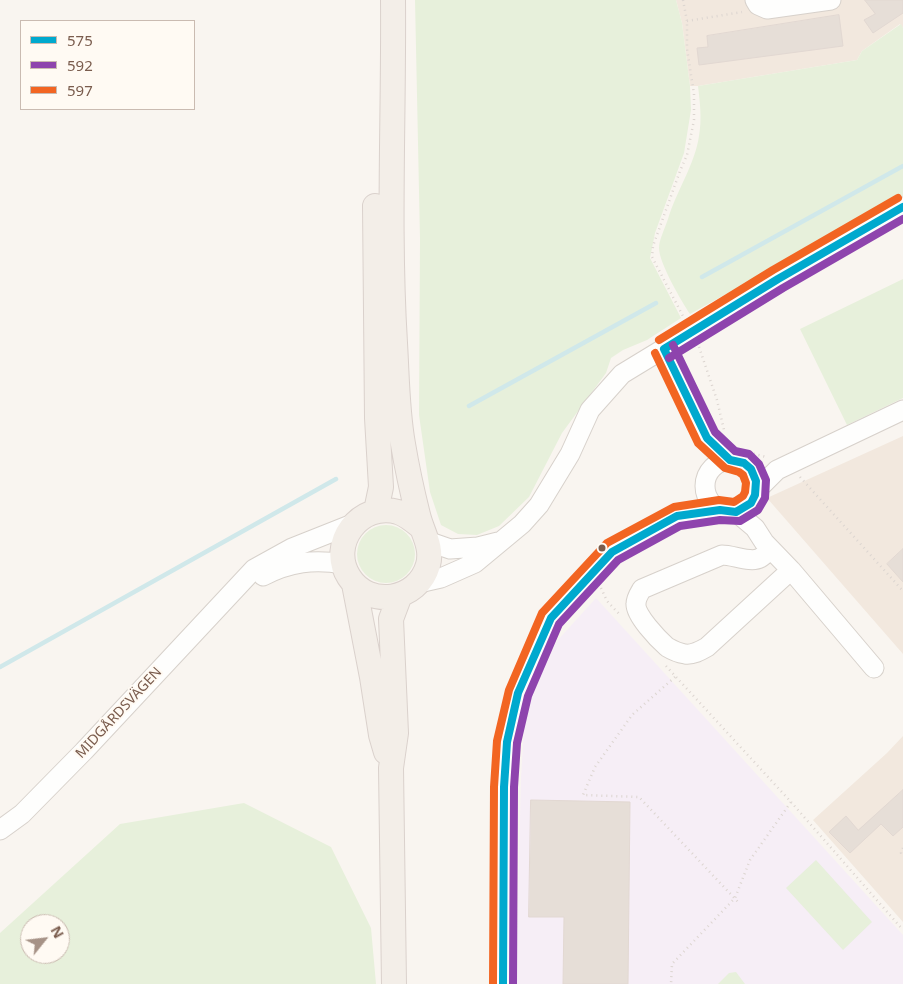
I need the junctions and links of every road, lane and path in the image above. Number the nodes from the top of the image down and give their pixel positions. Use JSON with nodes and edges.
{"nodes":[{"id":1,"x":376,"y":0,"type":"edge"},
{"id":2,"x":393,"y":0,"type":"edge"},
{"id":3,"x":831,"y":0,"type":"edge"},
{"id":4,"x":761,"y":4,"type":"edge"},
{"id":5,"x":687,"y":21,"type":"dead end"},
{"id":6,"x":903,"y":207,"type":"edge"},
{"id":7,"x":664,"y":349,"type":"junction"},
{"id":8,"x":903,"y":410,"type":"edge"},
{"id":9,"x":707,"y":438,"type":"junction"},
{"id":10,"x":730,"y":460,"type":"junction"},
{"id":11,"x":751,"y":469,"type":"junction"},
{"id":12,"x":777,"y":470,"type":"junction"},
{"id":13,"x":796,"y":472,"type":"dead end"},
{"id":14,"x":706,"y":478,"type":"junction"},
{"id":15,"x":741,"y":504,"type":"junction"},
{"id":16,"x":376,"y":511,"type":"junction"},
{"id":17,"x":677,"y":516,"type":"junction"},
{"id":18,"x":355,"y":523,"type":"junction"},
{"id":19,"x":424,"y":534,"type":"junction"},
{"id":20,"x":502,"y":541,"type":"junction"},
{"id":21,"x":770,"y":549,"type":"junction"},
{"id":22,"x":791,"y":570,"type":"junction"},
{"id":23,"x":349,"y":574,"type":"junction"},
{"id":24,"x":600,"y":585,"type":"dead end"},
{"id":25,"x":410,"y":589,"type":"junction"},
{"id":26,"x":903,"y":591,"type":"edge"},
{"id":27,"x":234,"y":592,"type":"junction"},
{"id":28,"x":625,"y":622,"type":"dead end"},
{"id":29,"x":663,"y":663,"type":"dead end"},
{"id":30,"x":874,"y":668,"type":"dead end"},
{"id":31,"x":676,"y":677,"type":"junction"},
{"id":32,"x":391,"y":768,"type":"junction"},
{"id":33,"x":791,"y":802,"type":"junction"},
{"id":34,"x":0,"y":830,"type":"edge"},
{"id":35,"x":903,"y":848,"type":"edge"},
{"id":36,"x":903,"y":858,"type":"edge"},
{"id":37,"x":735,"y":898,"type":"junction"},
{"id":38,"x":739,"y":903,"type":"dead end"},
{"id":39,"x":903,"y":930,"type":"edge"},
{"id":40,"x":394,"y":984,"type":"edge"},
{"id":41,"x":503,"y":984,"type":"edge"},
{"id":42,"x":671,"y":984,"type":"edge"}],
"edges":[{"from":1,"to":16,"type":"main road"},
{"from":2,"to":19,"type":"main road"},
{"from":3,"to":4,"type":"street"},
{"from":4,"to":5,"type":"path"},
{"from":6,"to":7,"type":"street"},
{"from":7,"to":9,"type":"street"},
{"from":7,"to":20,"type":"street"},
{"from":8,"to":12,"type":"street"},
{"from":9,"to":10,"type":"street"},
{"from":9,"to":14,"type":"street"},
{"from":10,"to":11,"type":"street"},
{"from":10,"to":14,"type":"street"},
{"from":11,"to":12,"type":"street"},
{"from":11,"to":15,"type":"street"},
{"from":12,"to":15,"type":"street"},
{"from":13,"to":26,"type":"path"},
{"from":14,"to":15,"type":"street"},
{"from":14,"to":17,"type":"street"},
{"from":15,"to":17,"type":"street"},
{"from":15,"to":21,"type":"street"},
{"from":16,"to":18,"type":"main road"},
{"from":16,"to":19,"type":"main road"},
{"from":17,"to":41,"type":"street"},
{"from":18,"to":23,"type":"main road"},
{"from":18,"to":27,"type":"street","name":"MIDGÅRDSVÄGEN"},
{"from":19,"to":20,"type":"street"},
{"from":19,"to":25,"type":"main road"},
{"from":20,"to":25,"type":"street"},
{"from":21,"to":22,"type":"street"},
{"from":21,"to":22,"type":"street"},
{"from":22,"to":30,"type":"street"},
{"from":23,"to":25,"type":"main road"},
{"from":23,"to":27,"type":"street","name":"MIDGÅRDSVÄGEN"},
{"from":23,"to":32,"type":"main road"},
{"from":24,"to":28,"type":"path"},
{"from":25,"to":32,"type":"main road"},
{"from":27,"to":34,"type":"street","name":"MIDGÅRDSVÄGEN"},
{"from":29,"to":31,"type":"path"},
{"from":31,"to":33,"type":"path"},
{"from":31,"to":37,"type":"path"},
{"from":32,"to":40,"type":"main road"},
{"from":33,"to":37,"type":"path"},
{"from":33,"to":39,"type":"path"},
{"from":35,"to":36,"type":"path"},
{"from":37,"to":38,"type":"path"},
{"from":37,"to":42,"type":"path"}]}
